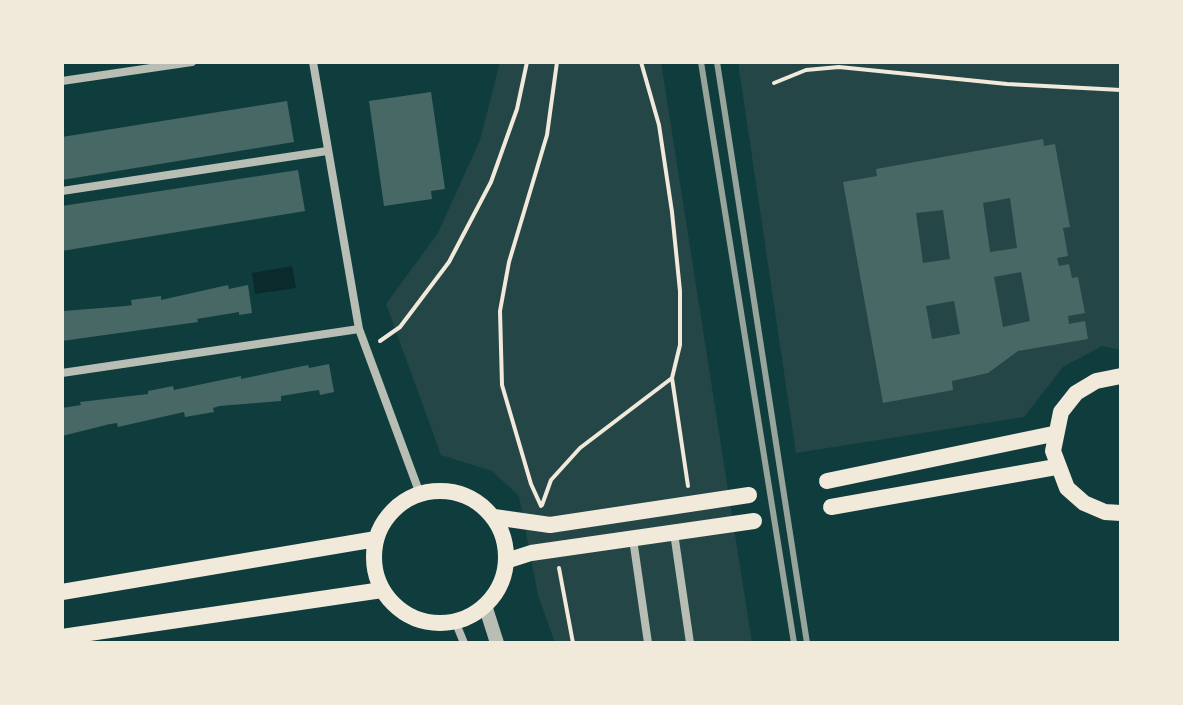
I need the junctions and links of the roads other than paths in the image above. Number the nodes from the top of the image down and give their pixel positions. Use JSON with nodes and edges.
{"nodes":[{"id":1,"x":192,"y":62,"type":"edge"},
{"id":2,"x":313,"y":62,"type":"edge"},
{"id":3,"x":62,"y":81,"type":"edge"},
{"id":4,"x":327,"y":151,"type":"junction"},
{"id":5,"x":62,"y":191,"type":"edge"},
{"id":6,"x":359,"y":329,"type":"junction"},
{"id":7,"x":62,"y":373,"type":"edge"},
{"id":8,"x":1121,"y":376,"type":"edge"},
{"id":9,"x":1053,"y":434,"type":"junction"},
{"id":10,"x":1056,"y":467,"type":"junction"},
{"id":11,"x":827,"y":481,"type":"dead end"},
{"id":12,"x":420,"y":494,"type":"junction"},
{"id":13,"x":749,"y":495,"type":"dead end"},
{"id":14,"x":831,"y":507,"type":"dead end"},
{"id":15,"x":1121,"y":513,"type":"edge"},
{"id":16,"x":494,"y":517,"type":"junction"},
{"id":17,"x":754,"y":521,"type":"dead end"},
{"id":18,"x":674,"y":533,"type":"junction"},
{"id":19,"x":376,"y":539,"type":"junction"},
{"id":20,"x":633,"y":539,"type":"junction"},
{"id":21,"x":506,"y":561,"type":"junction"},
{"id":22,"x":382,"y":590,"type":"junction"},
{"id":23,"x":62,"y":592,"type":"edge"},
{"id":24,"x":485,"y":605,"type":"junction"},
{"id":25,"x":455,"y":621,"type":"junction"},
{"id":26,"x":62,"y":637,"type":"edge"},
{"id":27,"x":464,"y":643,"type":"edge"},
{"id":28,"x":497,"y":643,"type":"edge"},
{"id":29,"x":648,"y":643,"type":"edge"},
{"id":30,"x":690,"y":643,"type":"edge"}],
"edges":[{"from":1,"to":3,"type":"street"},
{"from":2,"to":4,"type":"street"},
{"from":4,"to":5,"type":"street"},
{"from":4,"to":6,"type":"street"},
{"from":6,"to":7,"type":"street"},
{"from":6,"to":12,"type":"street"},
{"from":8,"to":9,"type":"main road"},
{"from":9,"to":10,"type":"main road"},
{"from":9,"to":11,"type":"main road"},
{"from":10,"to":14,"type":"main road"},
{"from":10,"to":15,"type":"main road"},
{"from":12,"to":16,"type":"main road"},
{"from":12,"to":19,"type":"main road"},
{"from":13,"to":16,"type":"main road"},
{"from":16,"to":21,"type":"main road"},
{"from":17,"to":18,"type":"main road"},
{"from":18,"to":20,"type":"main road"},
{"from":18,"to":30,"type":"street"},
{"from":19,"to":22,"type":"main road"},
{"from":19,"to":23,"type":"main road"},
{"from":20,"to":21,"type":"main road"},
{"from":20,"to":29,"type":"street"},
{"from":21,"to":24,"type":"main road"},
{"from":22,"to":25,"type":"main road"},
{"from":22,"to":26,"type":"main road"},
{"from":24,"to":25,"type":"main road"},
{"from":24,"to":28,"type":"street"},
{"from":25,"to":27,"type":"street"}]}
